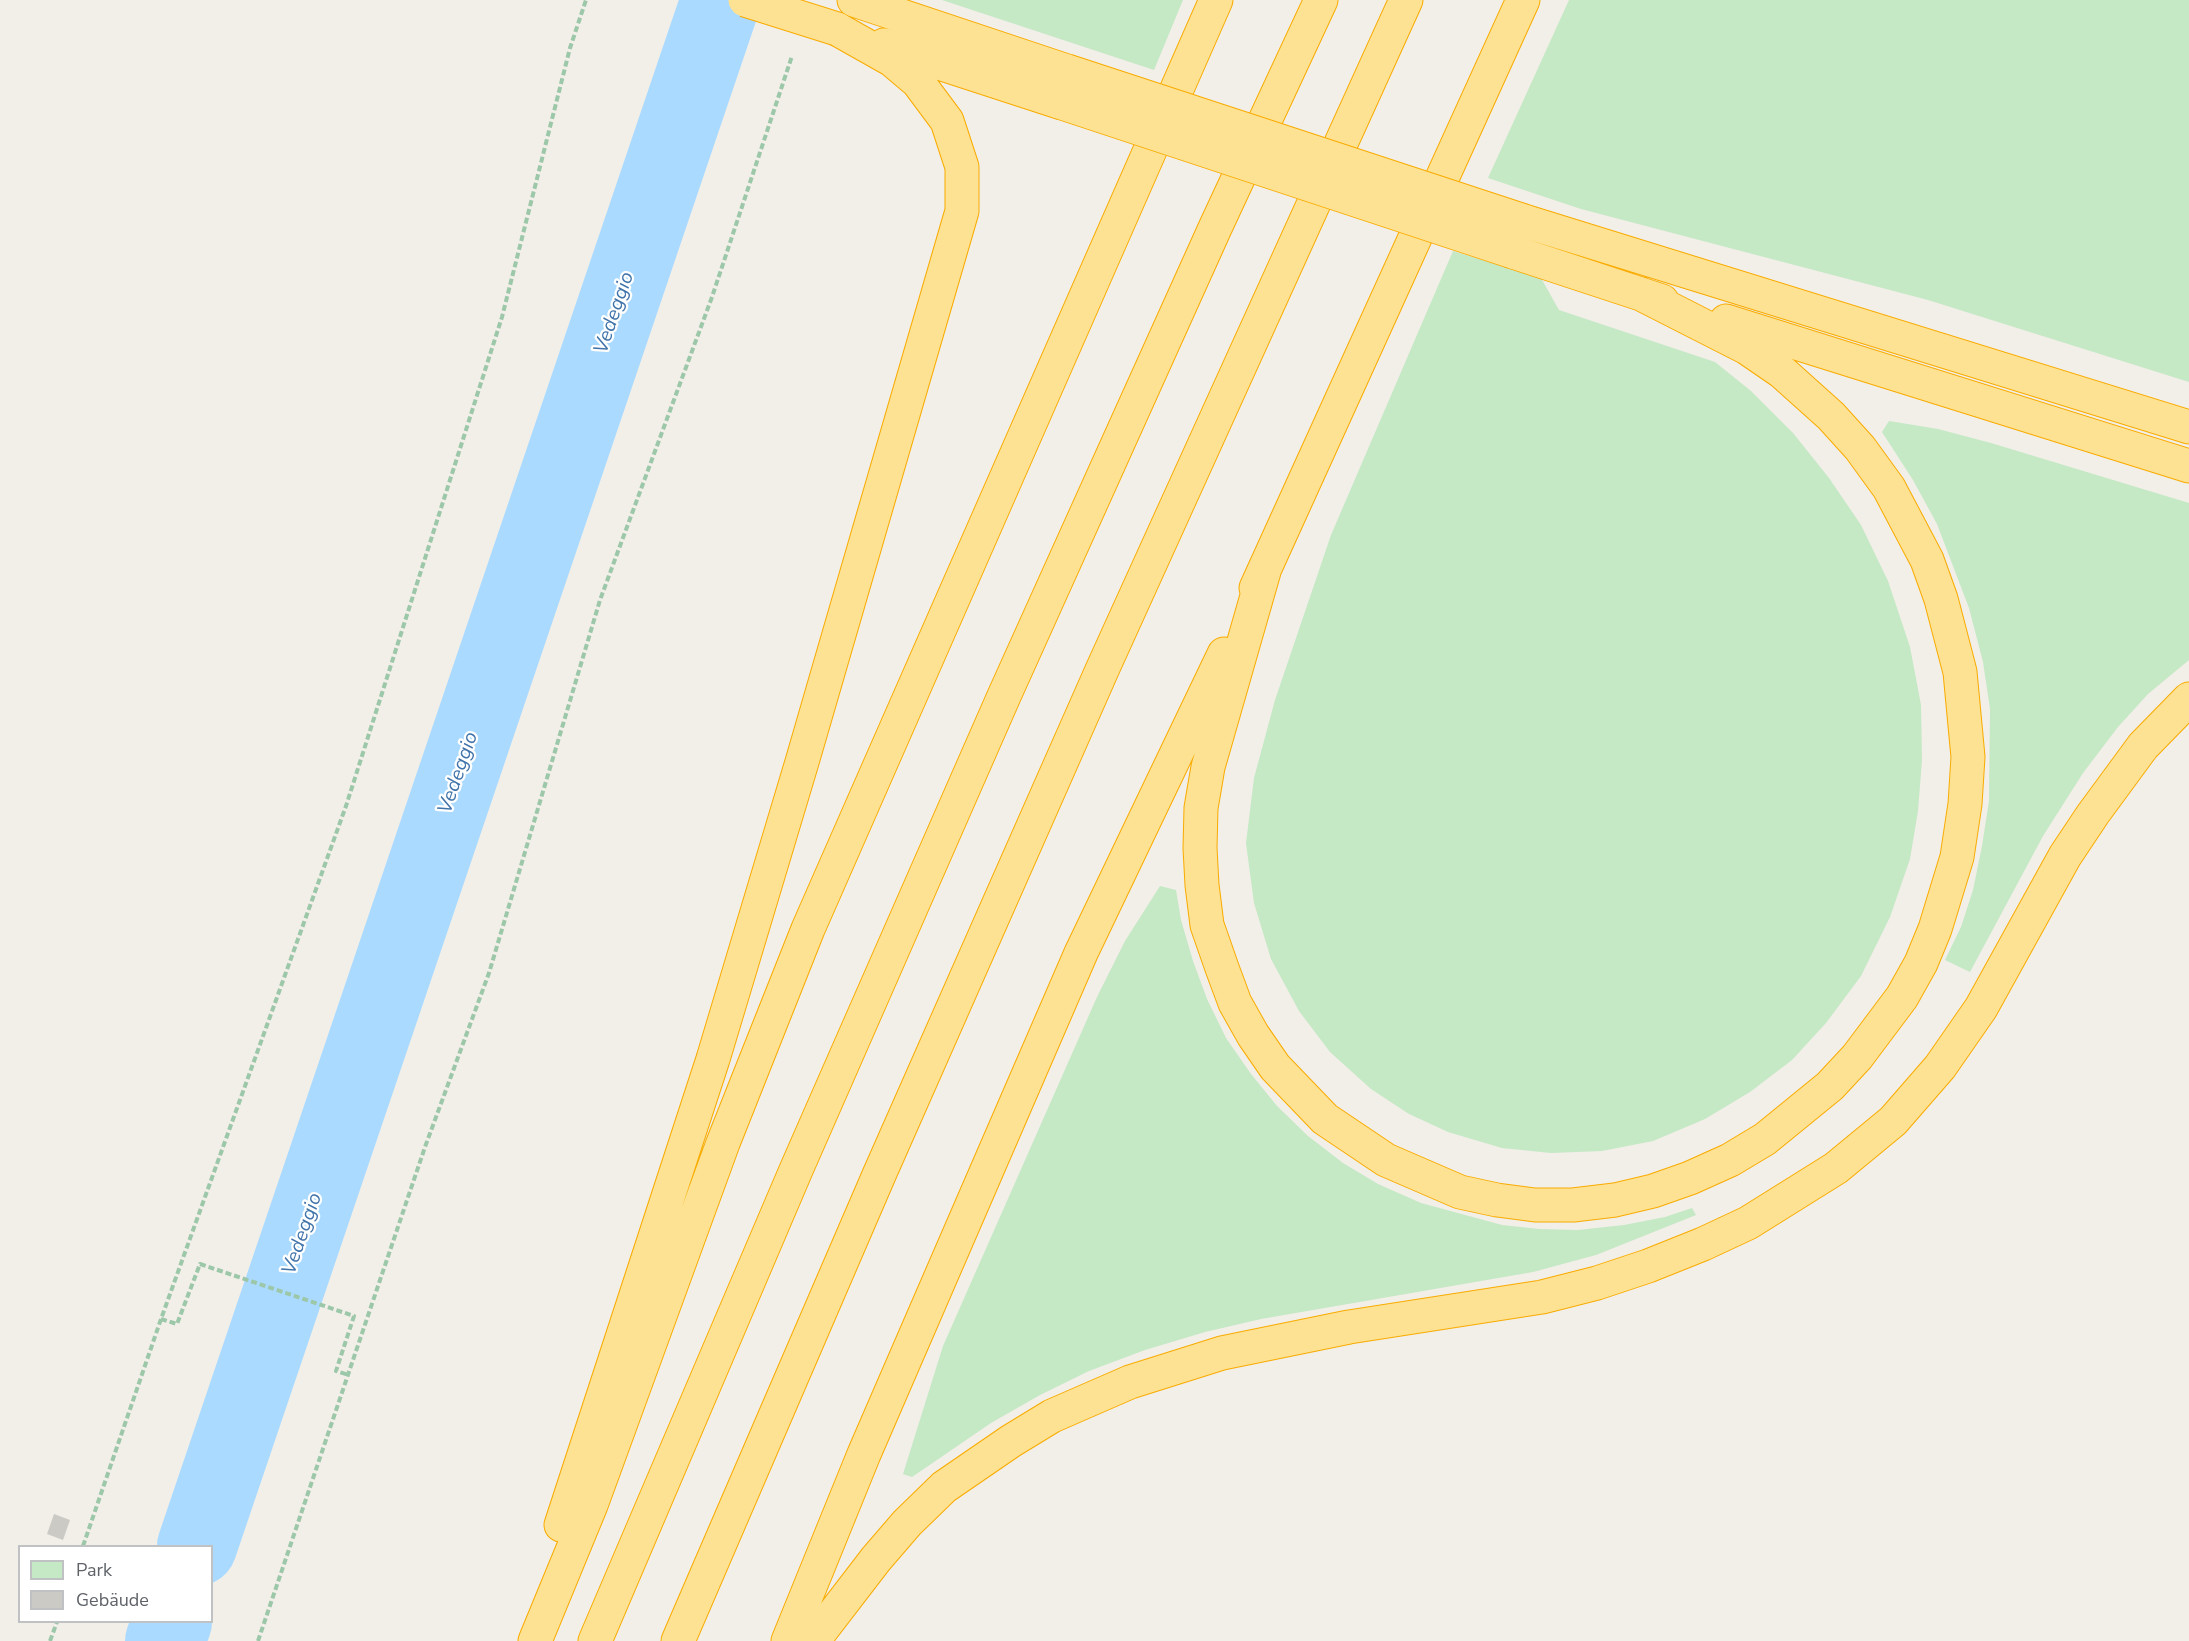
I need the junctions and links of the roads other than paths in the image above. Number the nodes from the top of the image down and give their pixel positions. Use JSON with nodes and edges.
{"nodes":[{"id":1,"x":745,"y":0,"type":"edge"},
{"id":2,"x":854,"y":0,"type":"edge"},
{"id":3,"x":1216,"y":0,"type":"edge"},
{"id":4,"x":1322,"y":0,"type":"edge"},
{"id":5,"x":1406,"y":0,"type":"edge"},
{"id":6,"x":1523,"y":0,"type":"edge"},
{"id":7,"x":893,"y":54,"type":"junction"},
{"id":8,"x":1641,"y":294,"type":"junction"},
{"id":9,"x":2189,"y":427,"type":"edge"},
{"id":10,"x":2189,"y":466,"type":"edge"},
{"id":11,"x":1265,"y":568,"type":"junction"},
{"id":12,"x":2189,"y":699,"type":"edge"},
{"id":13,"x":523,"y":1641,"type":"edge"},
{"id":14,"x":535,"y":1641,"type":"edge"},
{"id":15,"x":595,"y":1641,"type":"edge"},
{"id":16,"x":678,"y":1641,"type":"edge"},
{"id":17,"x":788,"y":1641,"type":"edge"},
{"id":18,"x":813,"y":1641,"type":"edge"}],
"edges":[{"from":1,"to":7,"type":"highway","bridge":true},
{"from":2,"to":9,"type":"highway","bridge":true},
{"from":3,"to":14,"type":"highway"},
{"from":4,"to":15,"type":"highway"},
{"from":5,"to":16,"type":"highway"},
{"from":6,"to":11,"type":"highway"},
{"from":7,"to":8,"type":"highway","bridge":true},
{"from":7,"to":13,"type":"highway"},
{"from":8,"to":10,"type":"highway"},
{"from":8,"to":11,"type":"highway"},
{"from":11,"to":17,"type":"highway"},
{"from":12,"to":18,"type":"highway"}]}
